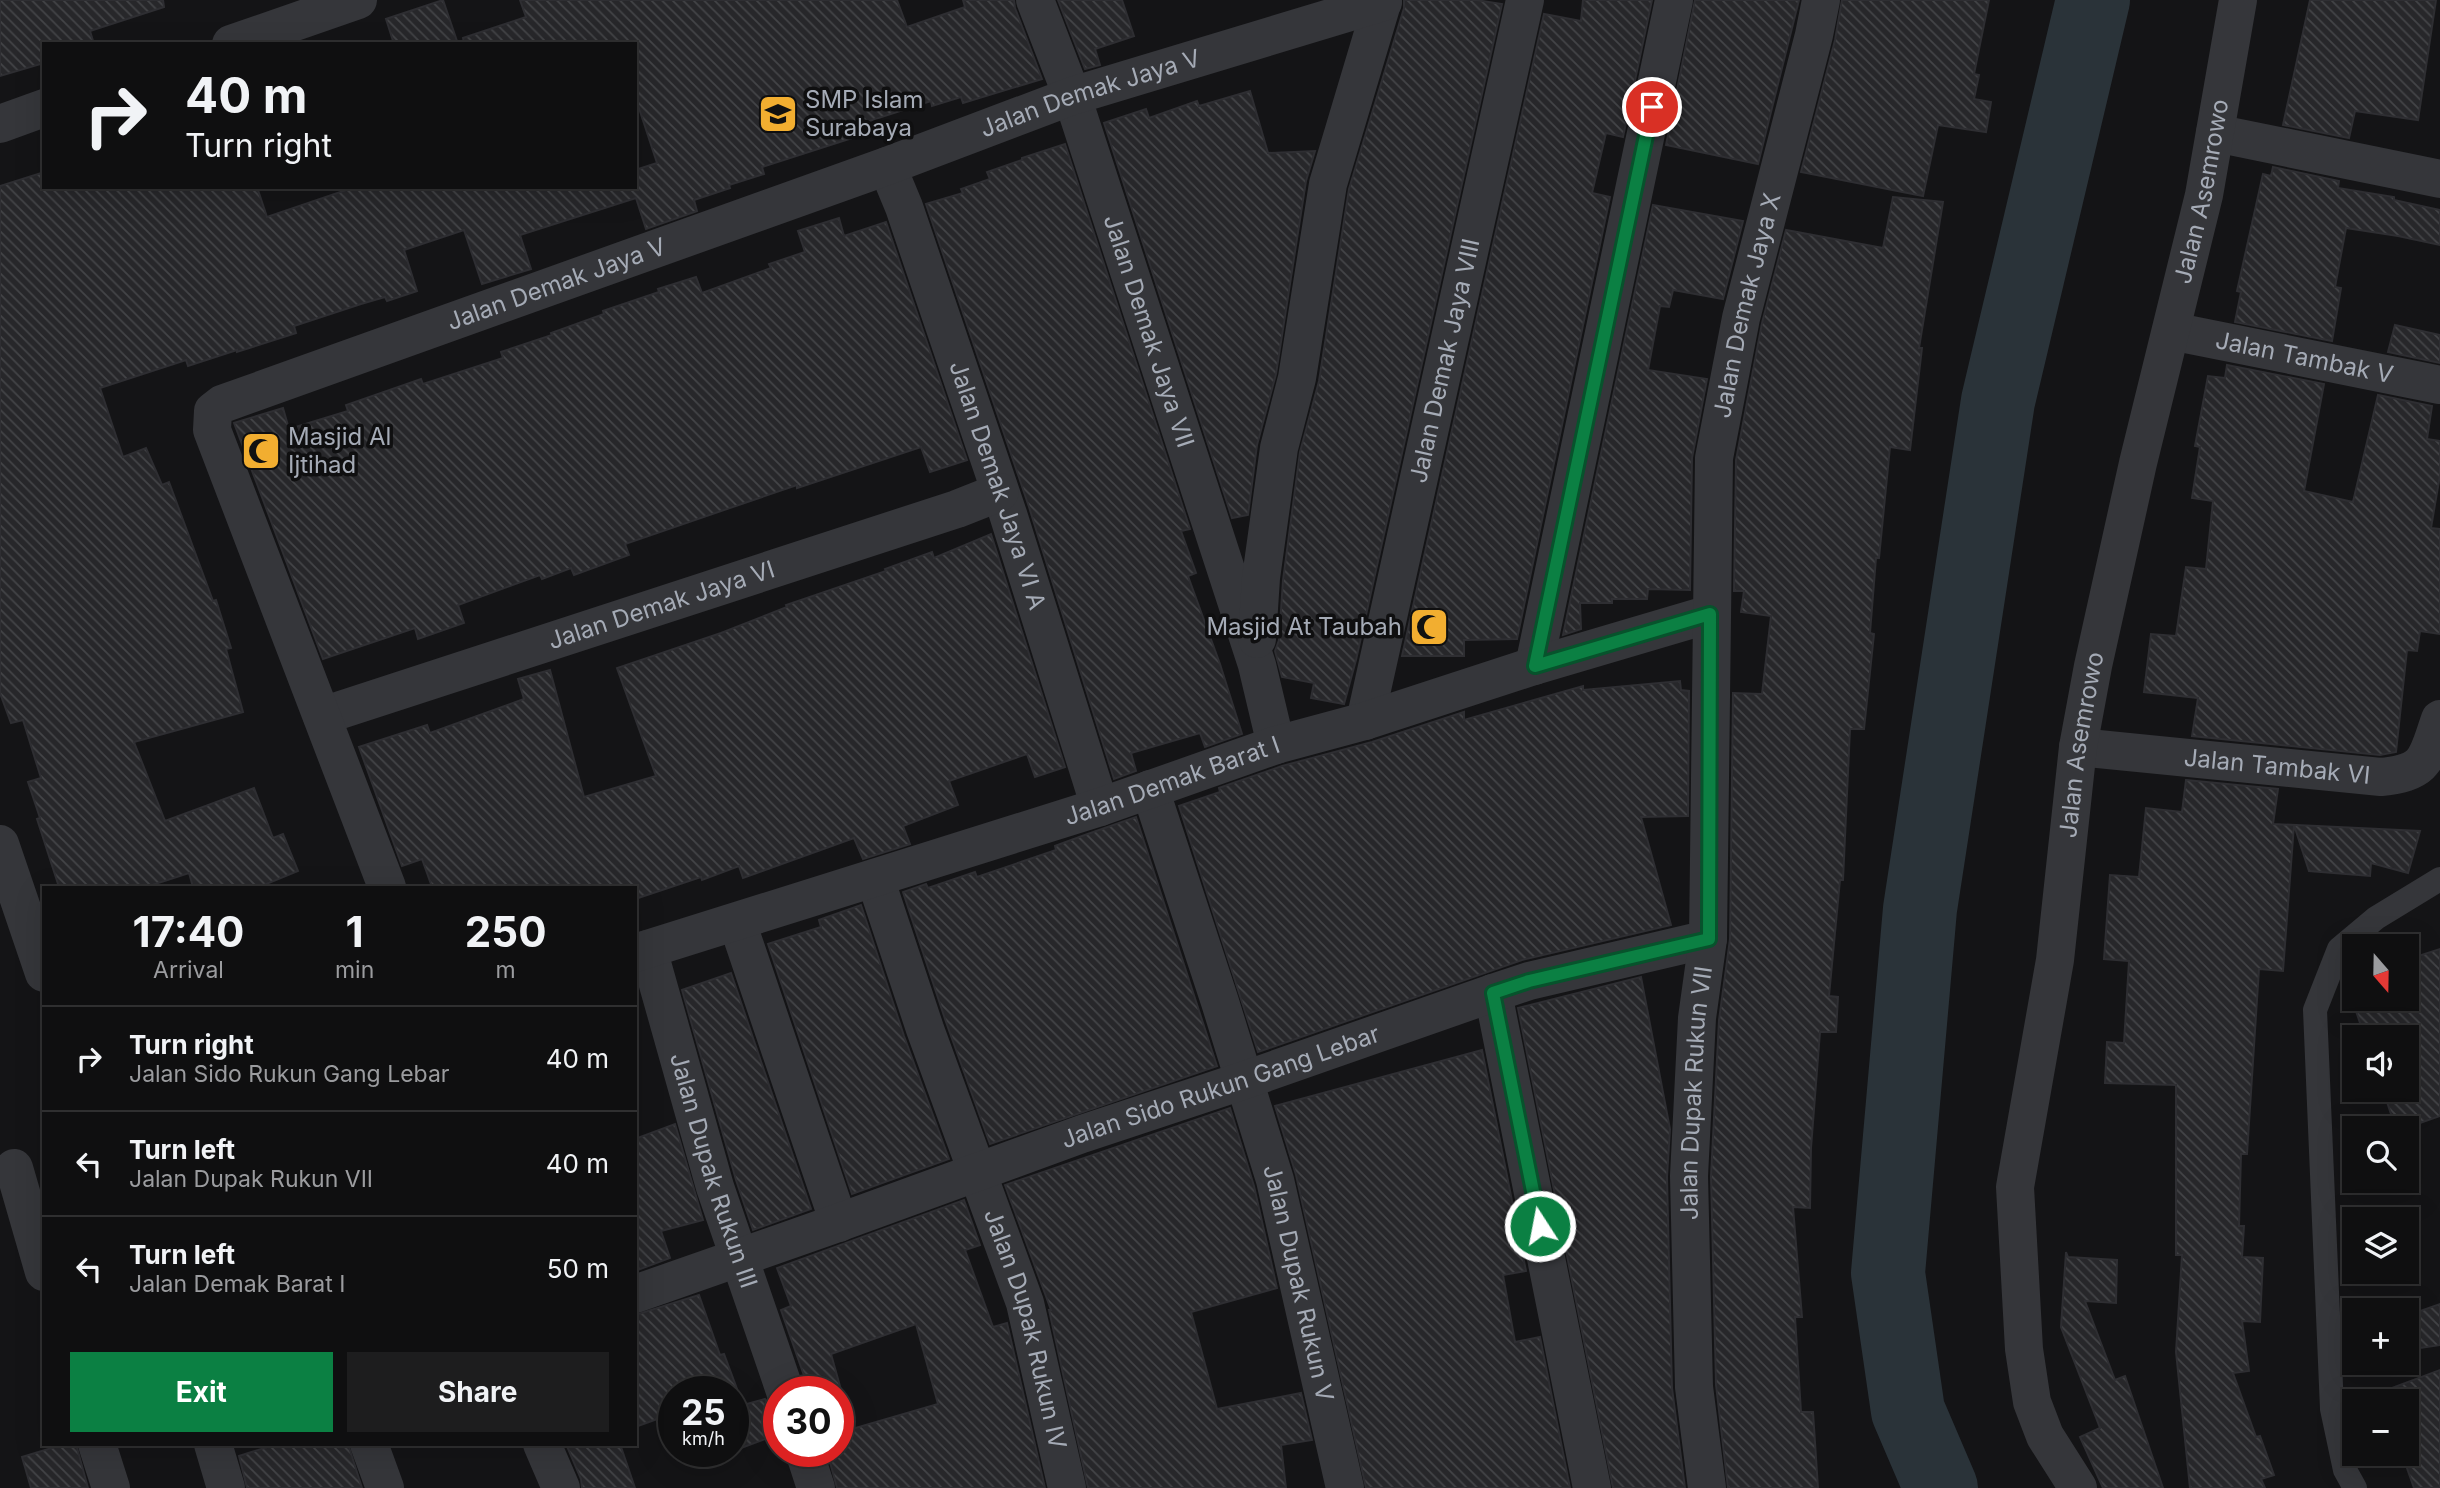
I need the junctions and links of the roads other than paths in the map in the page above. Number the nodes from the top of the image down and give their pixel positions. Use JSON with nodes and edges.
{"nodes":[{"id":1,"x":358,"y":0,"type":"edge"},
{"id":2,"x":1035,"y":0,"type":"edge"},
{"id":3,"x":1525,"y":0,"type":"edge"},
{"id":4,"x":1674,"y":0,"type":"edge"},
{"id":5,"x":1821,"y":0,"type":"edge"},
{"id":6,"x":2238,"y":0,"type":"edge"},
{"id":7,"x":1383,"y":1,"type":"edge"},
{"id":8,"x":238,"y":42,"type":"edge"},
{"id":9,"x":1072,"y":96,"type":"junction"},
{"id":10,"x":42,"y":109,"type":"edge"},
{"id":11,"x":0,"y":124,"type":"edge"},
{"id":12,"x":2215,"y":133,"type":"junction"},
{"id":13,"x":887,"y":166,"type":"junction"},
{"id":14,"x":2440,"y":178,"type":"edge"},
{"id":15,"x":2171,"y":331,"type":"junction"},
{"id":16,"x":2440,"y":385,"type":"edge"},
{"id":17,"x":1000,"y":492,"type":"junction"},
{"id":18,"x":1710,"y":614,"type":"junction"},
{"id":19,"x":1257,"y":665,"type":"junction"},
{"id":20,"x":1535,"y":666,"type":"junction"},
{"id":21,"x":322,"y":716,"type":"junction"},
{"id":22,"x":2440,"y":719,"type":"edge"},
{"id":23,"x":1365,"y":721,"type":"junction"},
{"id":24,"x":1276,"y":745,"type":"junction"},
{"id":25,"x":2078,"y":747,"type":"junction"},
{"id":26,"x":1150,"y":789,"type":"junction"},
{"id":27,"x":1100,"y":807,"type":"junction"},
{"id":28,"x":0,"y":844,"type":"edge"},
{"id":29,"x":875,"y":878,"type":"junction"},
{"id":30,"x":2440,"y":879,"type":"edge"},
{"id":31,"x":387,"y":886,"type":"edge"},
{"id":32,"x":737,"y":922,"type":"junction"},
{"id":33,"x":1709,"y":939,"type":"junction"},
{"id":34,"x":642,"y":951,"type":"edge"},
{"id":35,"x":42,"y":967,"type":"edge"},
{"id":36,"x":1493,"y":993,"type":"junction"},
{"id":37,"x":1245,"y":1080,"type":"junction"},
{"id":38,"x":19,"y":1166,"type":"edge"},
{"id":39,"x":977,"y":1172,"type":"junction"},
{"id":40,"x":839,"y":1223,"type":"junction"},
{"id":41,"x":741,"y":1258,"type":"junction"},
{"id":42,"x":42,"y":1264,"type":"edge"},
{"id":43,"x":637,"y":1293,"type":"edge"},
{"id":44,"x":780,"y":1376,"type":"edge"},
{"id":45,"x":98,"y":1446,"type":"edge"},
{"id":46,"x":214,"y":1446,"type":"edge"},
{"id":47,"x":370,"y":1446,"type":"edge"},
{"id":48,"x":543,"y":1446,"type":"edge"},
{"id":49,"x":809,"y":1467,"type":"edge"},
{"id":50,"x":111,"y":1488,"type":"edge"},
{"id":51,"x":226,"y":1488,"type":"edge"},
{"id":52,"x":385,"y":1488,"type":"edge"},
{"id":53,"x":561,"y":1488,"type":"edge"},
{"id":54,"x":816,"y":1488,"type":"edge"},
{"id":55,"x":1068,"y":1488,"type":"edge"},
{"id":56,"x":1345,"y":1488,"type":"edge"},
{"id":57,"x":1592,"y":1488,"type":"edge"},
{"id":58,"x":1707,"y":1488,"type":"edge"},
{"id":59,"x":2078,"y":1488,"type":"edge"},
{"id":60,"x":2355,"y":1488,"type":"edge"}],
"edges":[{"from":1,"to":8,"type":"street"},
{"from":2,"to":9,"type":"street","name":"Jalan Demak Jaya VII"},
{"from":3,"to":23,"type":"street","name":"Jalan Demak Jaya VIII"},
{"from":4,"to":20,"type":"street"},
{"from":5,"to":18,"type":"street","name":"Jalan Demak Jaya X"},
{"from":6,"to":12,"type":"street","name":"Jalan Asemrowo"},
{"from":7,"to":9,"type":"street","name":"Jalan Demak Jaya V"},
{"from":7,"to":19,"type":"street","name":"Jalan Demak Jaya VII"},
{"from":9,"to":13,"type":"street","name":"Jalan Demak Jaya V"},
{"from":9,"to":19,"type":"street","name":"Jalan Demak Jaya VII"},
{"from":10,"to":11,"type":"street"},
{"from":12,"to":14,"type":"street"},
{"from":12,"to":15,"type":"street","name":"Jalan Asemrowo"},
{"from":13,"to":17,"type":"street","name":"Jalan Demak Jaya VI A"},
{"from":13,"to":21,"type":"street","name":"Jalan Demak Jaya V"},
{"from":15,"to":16,"type":"street","name":"Jalan Tambak V"},
{"from":15,"to":25,"type":"street","name":"Jalan Asemrowo"},
{"from":17,"to":21,"type":"street","name":"Jalan Demak Jaya VI"},
{"from":17,"to":27,"type":"street","name":"Jalan Demak Jaya VI A"},
{"from":18,"to":20,"type":"street","name":"Jalan Demak Barat I"},
{"from":18,"to":33,"type":"street","name":"Jalan Dupak Rukun VII"},
{"from":19,"to":24,"type":"street","name":"Jalan Demak Jaya VII"},
{"from":20,"to":23,"type":"street","name":"Jalan Demak Barat I"},
{"from":21,"to":31,"type":"street","name":"Jalan Demak Jaya V"},
{"from":22,"to":25,"type":"street","name":"Jalan Tambak VI"},
{"from":23,"to":24,"type":"street","name":"Jalan Demak Barat I"},
{"from":24,"to":26,"type":"street","name":"Jalan Demak Barat I"},
{"from":25,"to":59,"type":"street","name":"Jalan Asemrowo"},
{"from":26,"to":27,"type":"street","name":"Jalan Demak Barat I"},
{"from":26,"to":37,"type":"street","name":"Jalan Dupak Rukun V"},
{"from":27,"to":29,"type":"street","name":"Jalan Demak Barat I"},
{"from":28,"to":35,"type":"street"},
{"from":29,"to":32,"type":"street","name":"Jalan Demak Barat I"},
{"from":29,"to":39,"type":"street","name":"Jalan Dupak Rukun IV"},
{"from":30,"to":60,"type":"lane"},
{"from":32,"to":34,"type":"street","name":"Jalan Demak Barat I"},
{"from":32,"to":40,"type":"street"},
{"from":33,"to":36,"type":"street","name":"Jalan Sido Rukun Gang Lebar"},
{"from":33,"to":58,"type":"street","name":"Jalan Dupak Rukun VII"},
{"from":34,"to":41,"type":"street","name":"Jalan Dupak Rukun III"},
{"from":36,"to":37,"type":"street","name":"Jalan Sido Rukun Gang Lebar"},
{"from":36,"to":57,"type":"street"},
{"from":37,"to":39,"type":"street","name":"Jalan Sido Rukun Gang Lebar"},
{"from":37,"to":56,"type":"street","name":"Jalan Dupak Rukun V"},
{"from":38,"to":42,"type":"street"},
{"from":39,"to":40,"type":"street","name":"Jalan Sido Rukun Gang Lebar"},
{"from":39,"to":55,"type":"street","name":"Jalan Dupak Rukun IV"},
{"from":40,"to":41,"type":"street","name":"Jalan Sido Rukun Gang Lebar"},
{"from":41,"to":43,"type":"street","name":"Jalan Sido Rukun Gang Lebar"},
{"from":41,"to":44,"type":"street","name":"Jalan Dupak Rukun III"},
{"from":45,"to":50,"type":"street"},
{"from":46,"to":51,"type":"street"},
{"from":47,"to":52,"type":"street"},
{"from":48,"to":53,"type":"street"},
{"from":49,"to":54,"type":"street"}]}
